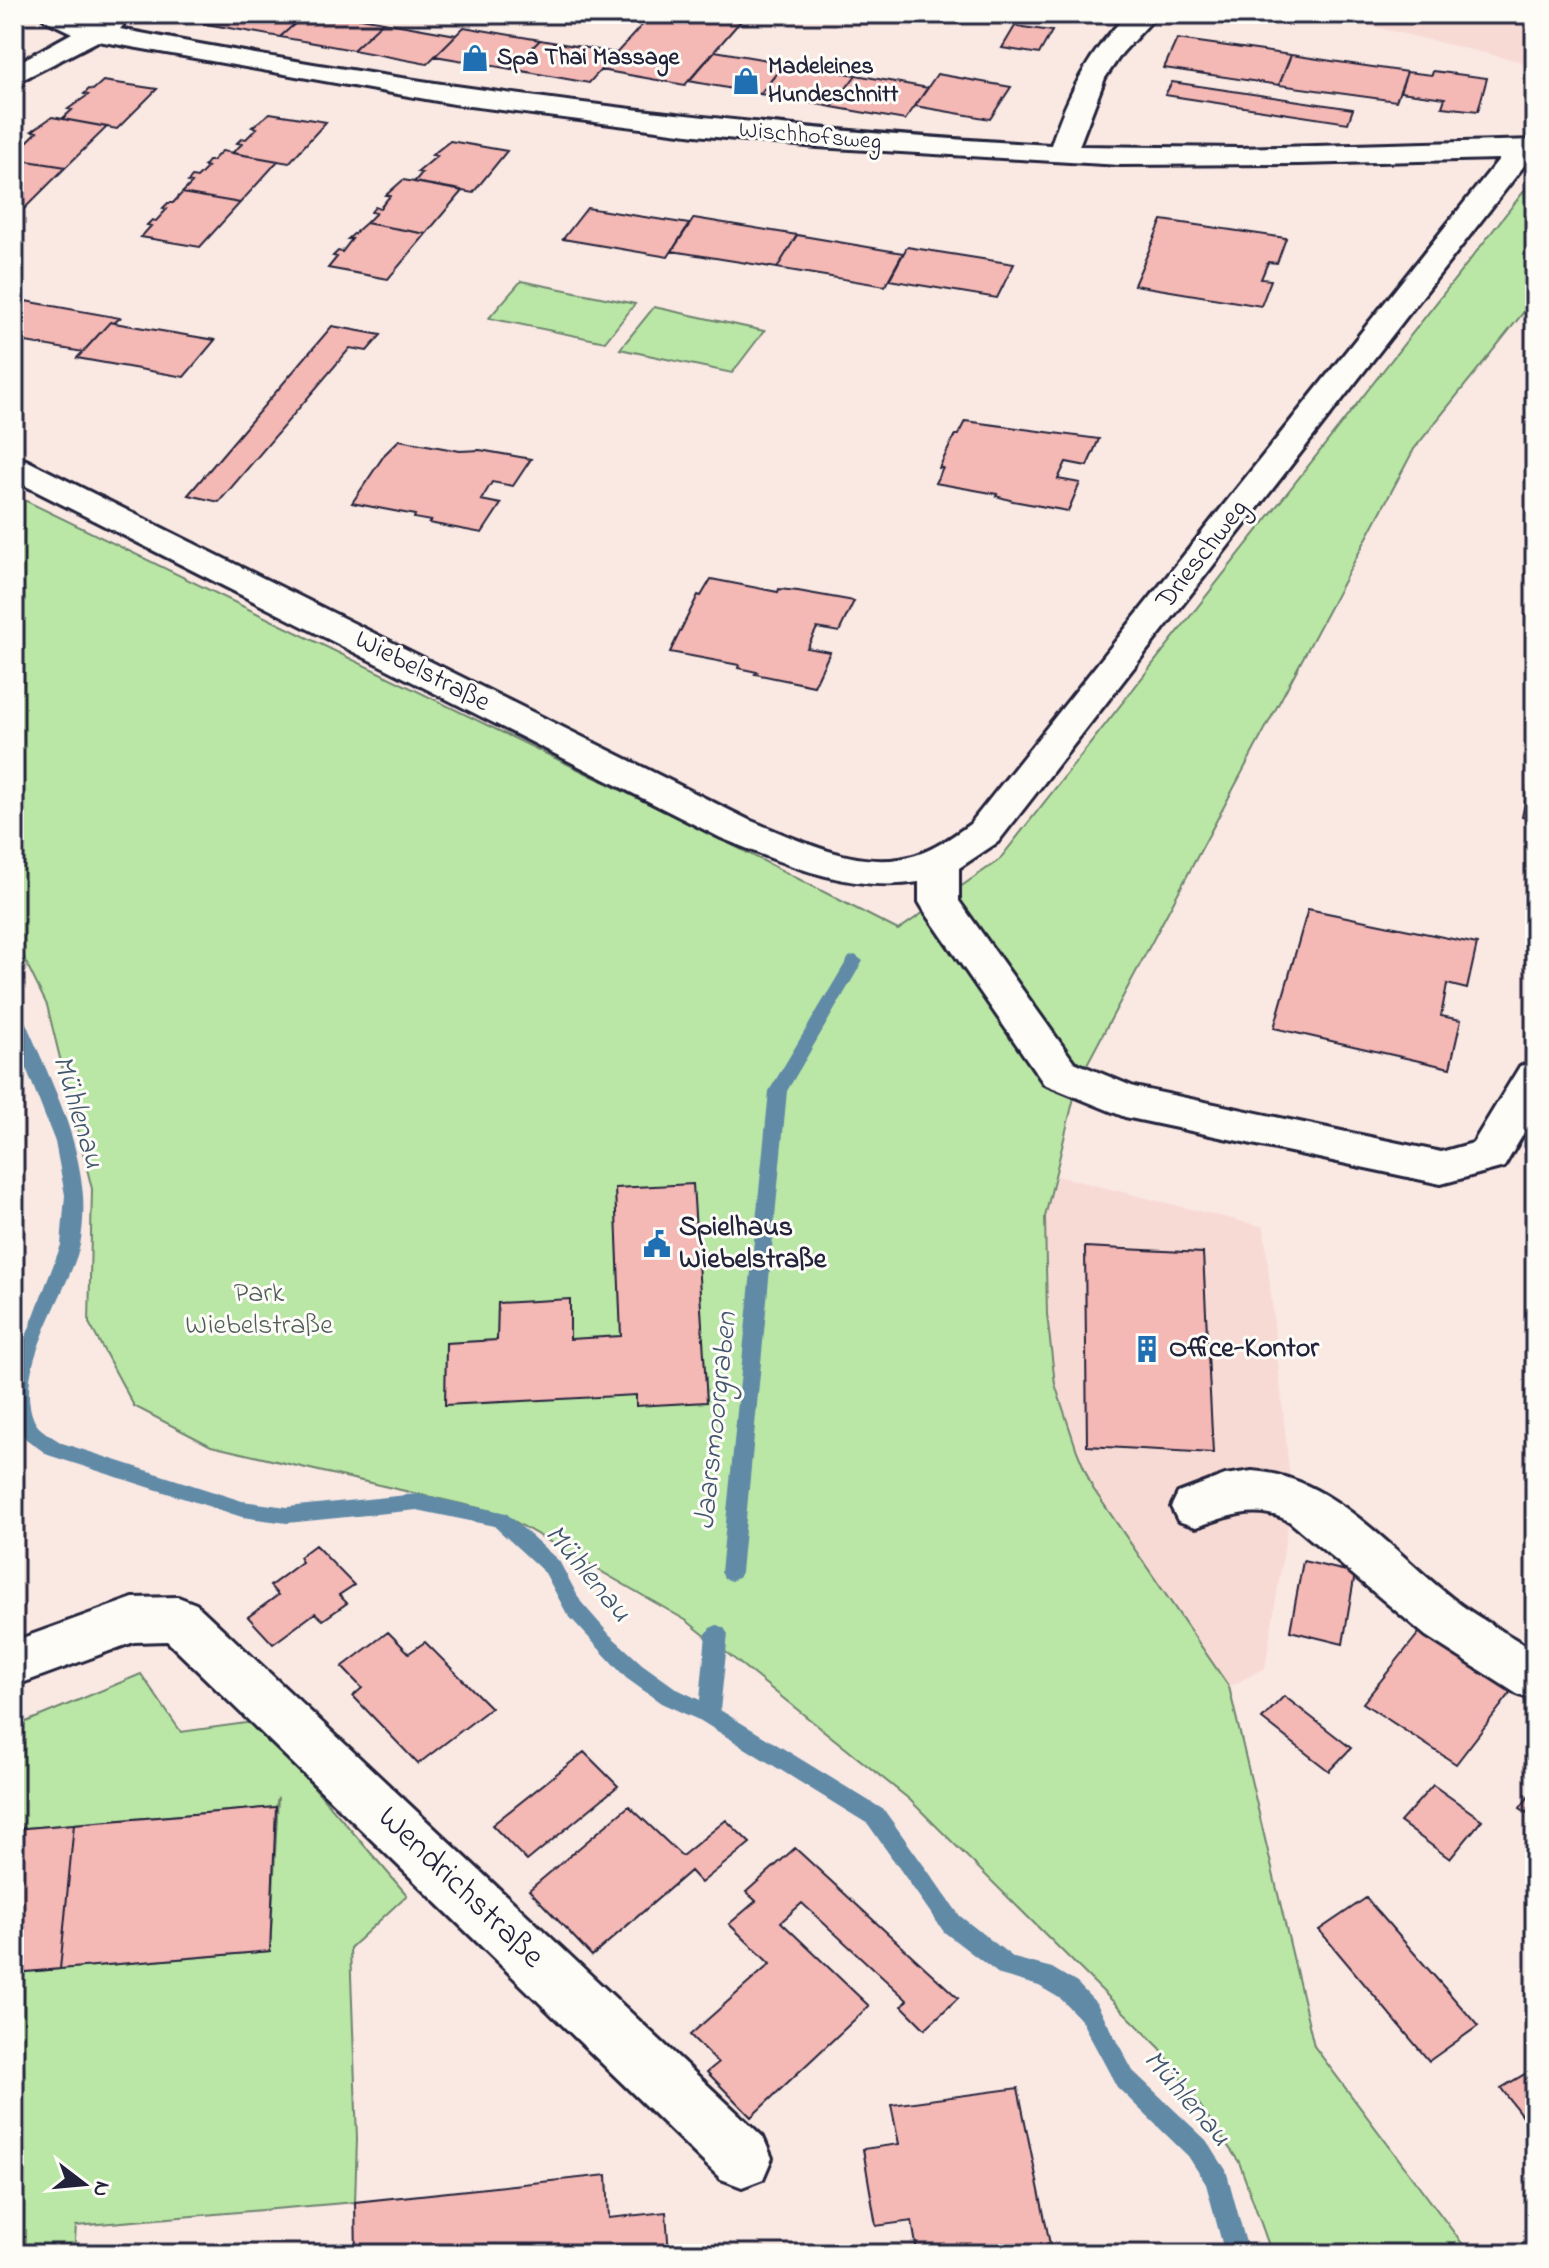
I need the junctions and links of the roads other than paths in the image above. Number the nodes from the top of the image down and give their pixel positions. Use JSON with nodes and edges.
{"nodes":[{"id":1,"x":55,"y":14,"type":"edge"},
{"id":2,"x":128,"y":14,"type":"edge"},
{"id":3,"x":1144,"y":14,"type":"edge"},
{"id":4,"x":93,"y":32,"type":"junction"},
{"id":5,"x":14,"y":76,"type":"edge"},
{"id":6,"x":1528,"y":149,"type":"edge"},
{"id":7,"x":1062,"y":154,"type":"junction"},
{"id":8,"x":14,"y":467,"type":"edge"},
{"id":9,"x":939,"y":863,"type":"junction"},
{"id":10,"x":834,"y":868,"type":"joint"},
{"id":11,"x":1535,"y":1077,"type":"edge"},
{"id":12,"x":1196,"y":1507,"type":"dead end"},
{"id":13,"x":14,"y":1664,"type":"edge"},
{"id":14,"x":1535,"y":1678,"type":"edge"},
{"id":15,"x":742,"y":2158,"type":"dead end"}],
"edges":[{"from":1,"to":4,"type":"street","name":"Wischhofsweg"},
{"from":2,"to":4,"type":"street"},
{"from":3,"to":7,"type":"street"},
{"from":4,"to":5,"type":"street"},
{"from":4,"to":7,"type":"street","name":"Wischhofsweg"},
{"from":6,"to":7,"type":"street","name":"Wischhofsweg"},
{"from":6,"to":9,"type":"street","name":"Drieschweg"},
{"from":8,"to":10,"type":"street","name":"Wiebelstraße"},
{"from":9,"to":10,"type":"street","name":"Drieschweg"},
{"from":9,"to":11,"type":"street"},
{"from":12,"to":14,"type":"street"},
{"from":13,"to":15,"type":"street","name":"Wendrichstraße"}]}
